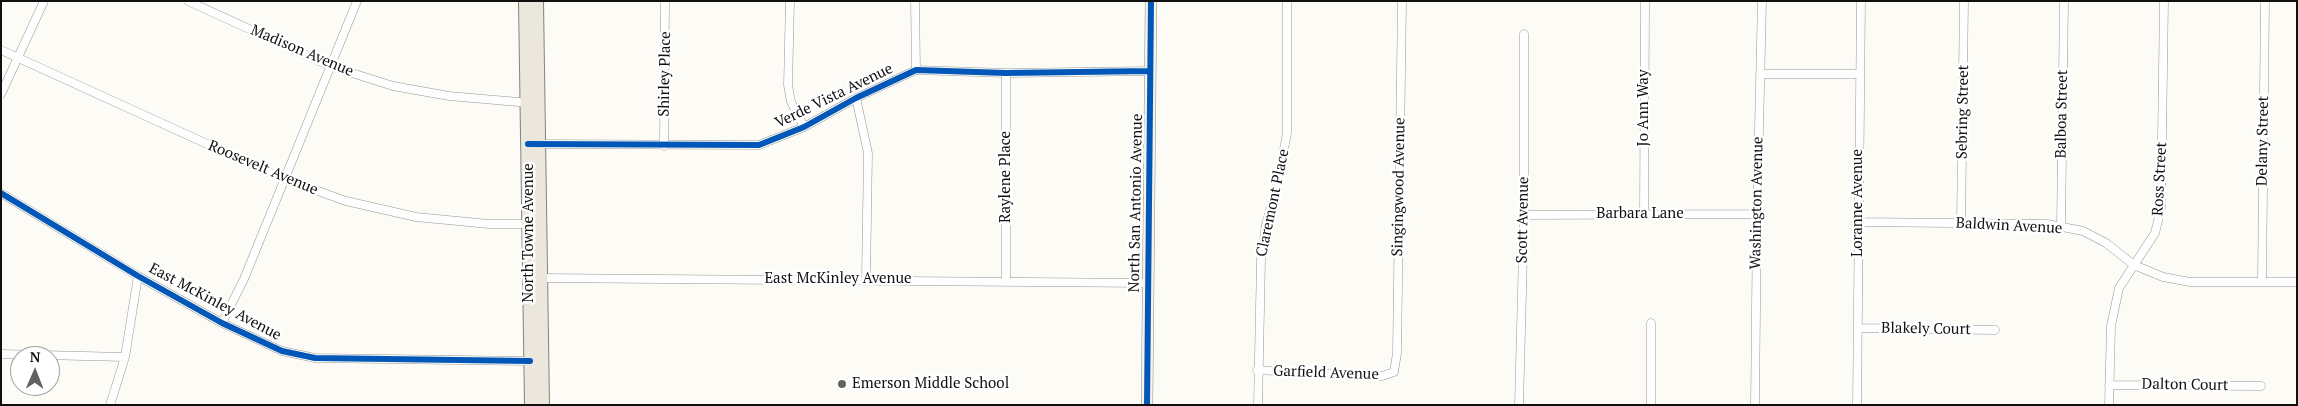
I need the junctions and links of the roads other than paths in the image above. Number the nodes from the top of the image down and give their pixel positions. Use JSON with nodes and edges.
{"nodes":[{"id":1,"x":44,"y":1,"type":"edge"},
{"id":2,"x":188,"y":1,"type":"edge"},
{"id":3,"x":357,"y":1,"type":"edge"},
{"id":4,"x":525,"y":1,"type":"edge"},
{"id":5,"x":537,"y":1,"type":"edge"},
{"id":6,"x":665,"y":1,"type":"edge"},
{"id":7,"x":790,"y":1,"type":"edge"},
{"id":8,"x":915,"y":1,"type":"edge"},
{"id":9,"x":1151,"y":1,"type":"edge"},
{"id":10,"x":1287,"y":1,"type":"edge"},
{"id":11,"x":1402,"y":1,"type":"edge"},
{"id":12,"x":1645,"y":1,"type":"edge"},
{"id":13,"x":1762,"y":1,"type":"edge"},
{"id":14,"x":1861,"y":1,"type":"edge"},
{"id":15,"x":1964,"y":1,"type":"edge"},
{"id":16,"x":2064,"y":1,"type":"edge"},
{"id":17,"x":2164,"y":1,"type":"edge"},
{"id":18,"x":2265,"y":1,"type":"edge"},
{"id":19,"x":1524,"y":34,"type":"dead end"},
{"id":20,"x":1,"y":50,"type":"edge"},
{"id":21,"x":18,"y":57,"type":"junction"},
{"id":22,"x":330,"y":66,"type":"junction"},
{"id":23,"x":916,"y":70,"type":"junction"},
{"id":24,"x":1150,"y":71,"type":"junction"},
{"id":25,"x":1006,"y":73,"type":"junction"},
{"id":26,"x":1760,"y":74,"type":"junction"},
{"id":27,"x":1860,"y":74,"type":"junction"},
{"id":28,"x":1,"y":94,"type":"edge"},
{"id":29,"x":856,"y":98,"type":"junction"},
{"id":30,"x":533,"y":104,"type":"junction"},
{"id":31,"x":804,"y":127,"type":"junction"},
{"id":32,"x":534,"y":144,"type":"junction"},
{"id":33,"x":664,"y":146,"type":"junction"},
{"id":34,"x":284,"y":179,"type":"junction"},
{"id":35,"x":1,"y":193,"type":"edge"},
{"id":36,"x":1644,"y":214,"type":"junction"},
{"id":37,"x":1756,"y":214,"type":"junction"},
{"id":38,"x":1524,"y":215,"type":"junction"},
{"id":39,"x":1858,"y":222,"type":"junction"},
{"id":40,"x":1961,"y":223,"type":"junction"},
{"id":41,"x":535,"y":224,"type":"junction"},
{"id":42,"x":2061,"y":227,"type":"junction"},
{"id":43,"x":2134,"y":265,"type":"junction"},
{"id":44,"x":138,"y":276,"type":"junction"},
{"id":45,"x":535,"y":278,"type":"junction"},
{"id":46,"x":866,"y":280,"type":"junction"},
{"id":47,"x":1006,"y":281,"type":"junction"},
{"id":48,"x":2262,"y":281,"type":"junction"},
{"id":49,"x":2297,"y":282,"type":"edge"},
{"id":50,"x":1148,"y":283,"type":"junction"},
{"id":51,"x":222,"y":323,"type":"junction"},
{"id":52,"x":1652,"y":323,"type":"dead end"},
{"id":53,"x":1858,"y":328,"type":"junction"},
{"id":54,"x":1994,"y":330,"type":"dead end"},
{"id":55,"x":1,"y":354,"type":"edge"},
{"id":56,"x":125,"y":356,"type":"junction"},
{"id":57,"x":530,"y":361,"type":"junction"},
{"id":58,"x":1258,"y":370,"type":"junction"},
{"id":59,"x":1394,"y":372,"type":"joint"},
{"id":60,"x":2109,"y":384,"type":"junction"},
{"id":61,"x":2261,"y":386,"type":"dead end"},
{"id":62,"x":110,"y":405,"type":"edge"},
{"id":63,"x":532,"y":405,"type":"edge"},
{"id":64,"x":543,"y":405,"type":"edge"},
{"id":65,"x":1147,"y":405,"type":"edge"},
{"id":66,"x":1258,"y":405,"type":"edge"},
{"id":67,"x":1519,"y":405,"type":"edge"},
{"id":68,"x":1651,"y":405,"type":"edge"},
{"id":69,"x":1755,"y":405,"type":"edge"},
{"id":70,"x":1857,"y":405,"type":"edge"},
{"id":71,"x":2109,"y":405,"type":"edge"}],
"edges":[{"from":1,"to":21,"type":"street"},
{"from":2,"to":22,"type":"street","name":"Madison Avenue"},
{"from":3,"to":22,"type":"street"},
{"from":4,"to":30,"type":"main road","name":"North Towne Avenue"},
{"from":5,"to":30,"type":"main road","name":"North Towne Avenue"},
{"from":6,"to":33,"type":"street","name":"Shirley Place"},
{"from":7,"to":31,"type":"street"},
{"from":8,"to":23,"type":"street"},
{"from":9,"to":24,"type":"main road","name":"North San Antonio Avenue"},
{"from":10,"to":58,"type":"street","name":"Claremont Place"},
{"from":11,"to":59,"type":"street","name":"Singingwood Avenue"},
{"from":12,"to":36,"type":"street","name":"Jo Ann Way"},
{"from":13,"to":26,"type":"street","name":"Washington Avenue"},
{"from":14,"to":27,"type":"street","name":"Loranne Avenue"},
{"from":15,"to":40,"type":"street","name":"Sebring Street"},
{"from":16,"to":42,"type":"street","name":"Balboa Street"},
{"from":17,"to":43,"type":"street","name":"Ross Street"},
{"from":18,"to":48,"type":"street","name":"Delany Street"},
{"from":19,"to":38,"type":"street","name":"Scott Avenue"},
{"from":20,"to":21,"type":"street","name":"Roosevelt Avenue"},
{"from":21,"to":28,"type":"street"},
{"from":21,"to":34,"type":"street","name":"Roosevelt Avenue"},
{"from":22,"to":30,"type":"street","name":"Madison Avenue"},
{"from":22,"to":34,"type":"street"},
{"from":23,"to":25,"type":"street","name":"Verde Vista Avenue"},
{"from":23,"to":29,"type":"street","name":"Verde Vista Avenue"},
{"from":24,"to":25,"type":"street","name":"Verde Vista Avenue"},
{"from":24,"to":50,"type":"main road","name":"North San Antonio Avenue"},
{"from":25,"to":47,"type":"street","name":"Raylene Place"},
{"from":26,"to":27,"type":"street"},
{"from":26,"to":37,"type":"street","name":"Washington Avenue"},
{"from":27,"to":39,"type":"street","name":"Loranne Avenue"},
{"from":29,"to":31,"type":"street","name":"Verde Vista Avenue"},
{"from":29,"to":46,"type":"street"},
{"from":30,"to":32,"type":"main road","name":"North Towne Avenue"},
{"from":31,"to":33,"type":"street","name":"Verde Vista Avenue"},
{"from":32,"to":33,"type":"street","name":"Verde Vista Avenue"},
{"from":32,"to":41,"type":"main road","name":"North Towne Avenue"},
{"from":34,"to":41,"type":"street","name":"Roosevelt Avenue"},
{"from":34,"to":51,"type":"street"},
{"from":35,"to":44,"type":"street","name":"East McKinley Avenue"},
{"from":36,"to":37,"type":"street","name":"Barbara Lane"},
{"from":36,"to":38,"type":"street","name":"Barbara Lane"},
{"from":37,"to":69,"type":"street","name":"Washington Avenue"},
{"from":38,"to":67,"type":"street","name":"Scott Avenue"},
{"from":39,"to":40,"type":"street","name":"Baldwin Avenue"},
{"from":39,"to":53,"type":"street","name":"Loranne Avenue"},
{"from":40,"to":42,"type":"street","name":"Baldwin Avenue"},
{"from":41,"to":45,"type":"main road","name":"North Towne Avenue"},
{"from":42,"to":43,"type":"street","name":"Baldwin Avenue"},
{"from":43,"to":48,"type":"street","name":"Baldwin Avenue"},
{"from":43,"to":60,"type":"street","name":"Ross Street"},
{"from":44,"to":51,"type":"street","name":"East McKinley Avenue"},
{"from":44,"to":56,"type":"street"},
{"from":45,"to":46,"type":"street","name":"East McKinley Avenue"},
{"from":45,"to":57,"type":"main road","name":"North Towne Avenue"},
{"from":45,"to":64,"type":"main road","name":"North Towne Avenue"},
{"from":46,"to":47,"type":"street","name":"East McKinley Avenue"},
{"from":47,"to":50,"type":"street","name":"East McKinley Avenue"},
{"from":48,"to":49,"type":"street","name":"Baldwin Avenue"},
{"from":50,"to":65,"type":"main road","name":"North San Antonio Avenue"},
{"from":51,"to":57,"type":"street","name":"East McKinley Avenue"},
{"from":52,"to":68,"type":"street"},
{"from":53,"to":54,"type":"street","name":"Blakely Court"},
{"from":53,"to":70,"type":"street","name":"Loranne Avenue"},
{"from":55,"to":56,"type":"street"},
{"from":56,"to":62,"type":"street"},
{"from":57,"to":63,"type":"main road","name":"North Towne Avenue"},
{"from":58,"to":59,"type":"street","name":"Garfield Avenue"},
{"from":58,"to":66,"type":"street","name":"Claremont Place"},
{"from":60,"to":61,"type":"street","name":"Dalton Court"},
{"from":60,"to":71,"type":"street","name":"Ross Street"}]}
